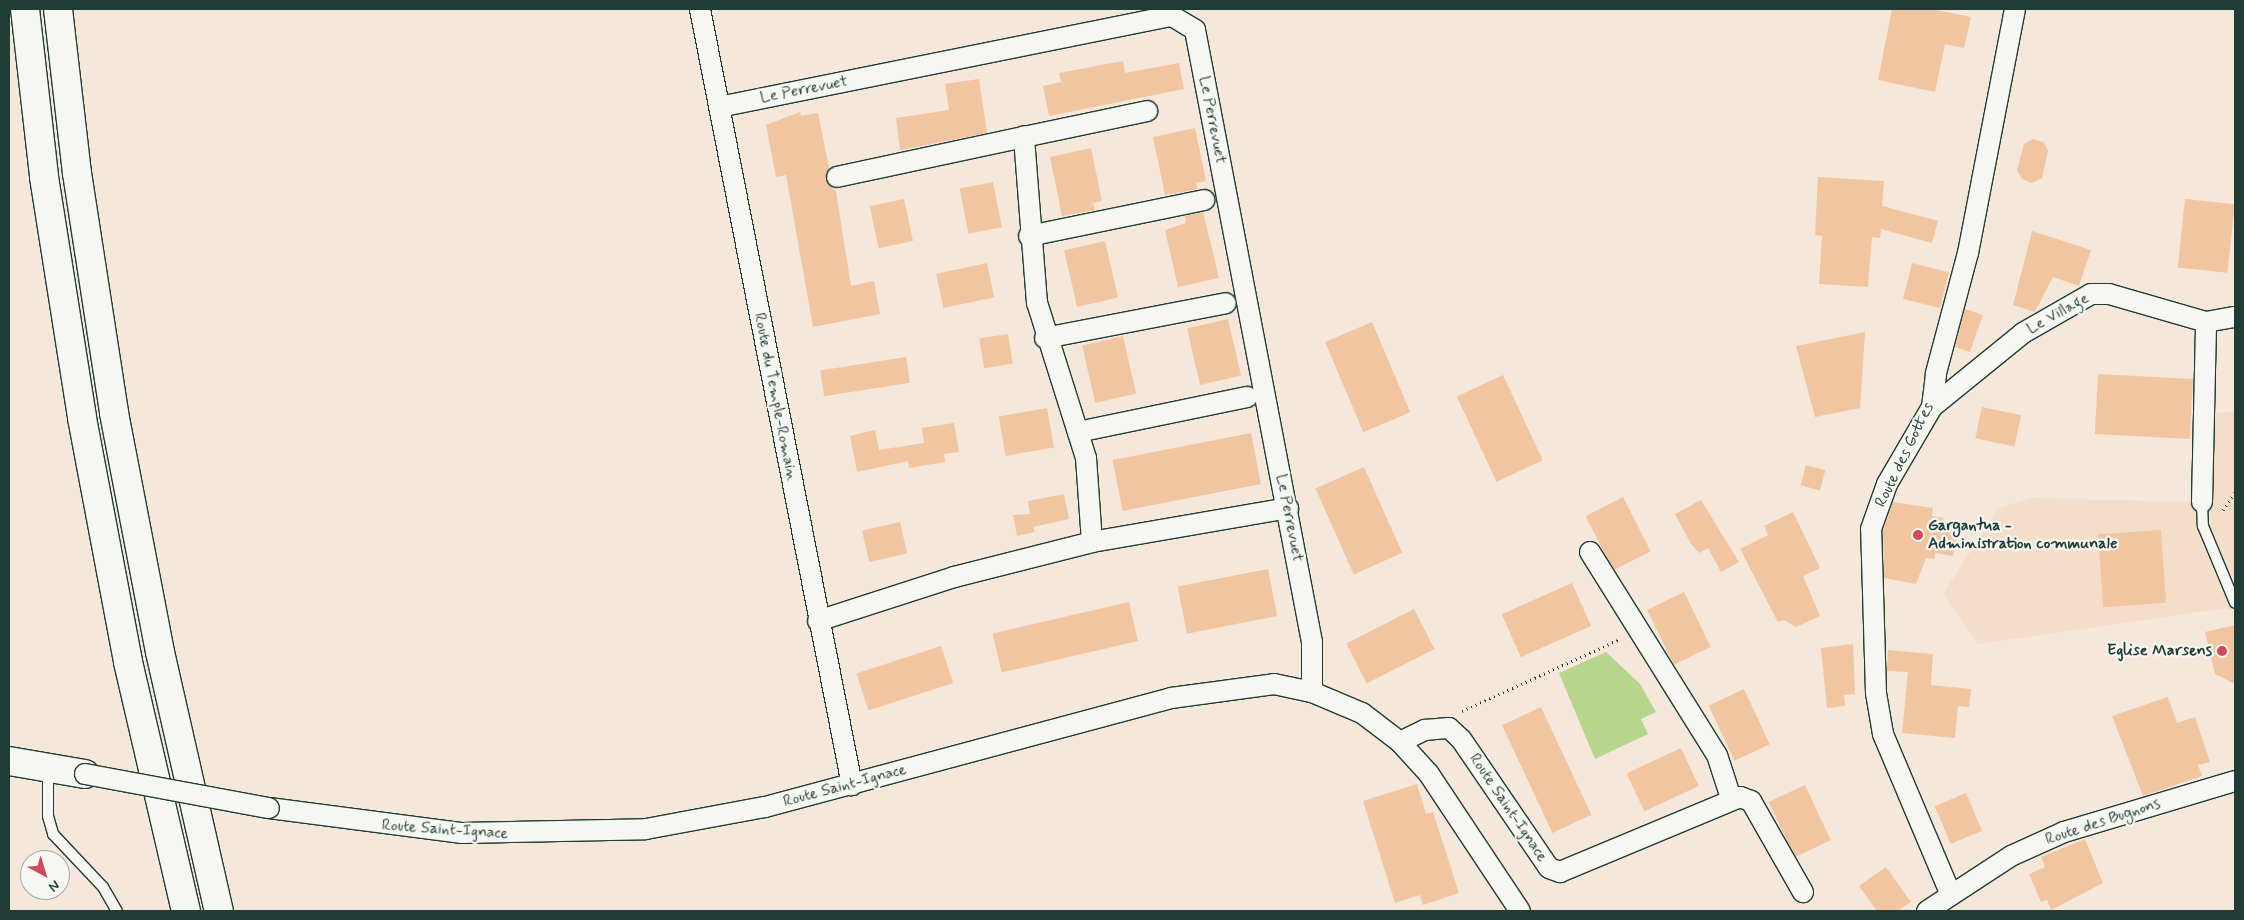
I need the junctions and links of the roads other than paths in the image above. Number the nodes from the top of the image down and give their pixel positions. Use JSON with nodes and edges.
{"nodes":[{"id":1,"x":25,"y":9,"type":"edge"},
{"id":2,"x":58,"y":9,"type":"edge"},
{"id":3,"x":700,"y":9,"type":"edge"},
{"id":4,"x":2015,"y":9,"type":"edge"},
{"id":5,"x":719,"y":107,"type":"junction"},
{"id":6,"x":1147,"y":111,"type":"dead end"},
{"id":7,"x":1024,"y":137,"type":"junction"},
{"id":8,"x":837,"y":177,"type":"dead end"},
{"id":9,"x":1204,"y":200,"type":"dead end"},
{"id":10,"x":1029,"y":236,"type":"junction"},
{"id":11,"x":1226,"y":303,"type":"dead end"},
{"id":12,"x":2235,"y":317,"type":"edge"},
{"id":13,"x":2206,"y":322,"type":"junction"},
{"id":14,"x":1045,"y":338,"type":"junction"},
{"id":15,"x":1247,"y":397,"type":"dead end"},
{"id":16,"x":1932,"y":406,"type":"junction"},
{"id":17,"x":1078,"y":432,"type":"junction"},
{"id":18,"x":2202,"y":502,"type":"joint"},
{"id":19,"x":1288,"y":508,"type":"junction"},
{"id":20,"x":1092,"y":542,"type":"junction"},
{"id":21,"x":1590,"y":552,"type":"dead end"},
{"id":22,"x":2235,"y":603,"type":"edge"},
{"id":23,"x":818,"y":620,"type":"junction"},
{"id":24,"x":1312,"y":692,"type":"junction"},
{"id":25,"x":1400,"y":742,"type":"junction"},
{"id":26,"x":9,"y":760,"type":"edge"},
{"id":27,"x":48,"y":768,"type":"junction"},
{"id":28,"x":85,"y":774,"type":"joint"},
{"id":29,"x":2235,"y":781,"type":"edge"},
{"id":30,"x":852,"y":785,"type":"junction"},
{"id":31,"x":1731,"y":798,"type":"junction"},
{"id":32,"x":1803,"y":892,"type":"dead end"},
{"id":33,"x":1951,"y":895,"type":"junction"},
{"id":34,"x":117,"y":911,"type":"edge"},
{"id":35,"x":186,"y":911,"type":"edge"},
{"id":36,"x":219,"y":911,"type":"edge"},
{"id":37,"x":1520,"y":911,"type":"edge"},
{"id":38,"x":1927,"y":911,"type":"edge"}],
"edges":[{"from":1,"to":35,"type":"main road"},
{"from":2,"to":36,"type":"main road"},
{"from":3,"to":5,"type":"street","name":"Route du Temple-Romain"},
{"from":4,"to":16,"type":"street","name":"Route des Gottes"},
{"from":5,"to":19,"type":"street","name":"Le Perrevuet"},
{"from":5,"to":23,"type":"street","name":"Route du Temple-Romain"},
{"from":6,"to":7,"type":"street"},
{"from":7,"to":8,"type":"street"},
{"from":7,"to":10,"type":"street"},
{"from":9,"to":10,"type":"street"},
{"from":10,"to":14,"type":"street"},
{"from":11,"to":14,"type":"street"},
{"from":12,"to":13,"type":"street","name":"Le Village"},
{"from":13,"to":16,"type":"street","name":"Le Village"},
{"from":13,"to":18,"type":"street"},
{"from":14,"to":17,"type":"street"},
{"from":15,"to":17,"type":"street"},
{"from":16,"to":33,"type":"street","name":"Route des Gottes"},
{"from":17,"to":20,"type":"street"},
{"from":18,"to":22,"type":"lane"},
{"from":19,"to":20,"type":"street"},
{"from":19,"to":24,"type":"street","name":"Le Perrevuet"},
{"from":20,"to":23,"type":"street"},
{"from":21,"to":31,"type":"street"},
{"from":23,"to":30,"type":"street","name":"Route du Temple-Romain"},
{"from":24,"to":25,"type":"street","name":"Route Saint-Ignace"},
{"from":24,"to":30,"type":"street","name":"Route Saint-Ignace"},
{"from":25,"to":31,"type":"street","name":"Route Saint-Ignace"},
{"from":25,"to":37,"type":"street","name":"Route Saint-Ignace"},
{"from":26,"to":27,"type":"main road"},
{"from":27,"to":28,"type":"main road"},
{"from":27,"to":34,"type":"lane"},
{"from":28,"to":30,"type":"street","name":"Route Saint-Ignace","bridge":true},
{"from":29,"to":33,"type":"street","name":"Route des Bugnons"},
{"from":31,"to":32,"type":"street"},
{"from":33,"to":38,"type":"street","name":"Route des Bugnons"}]}
